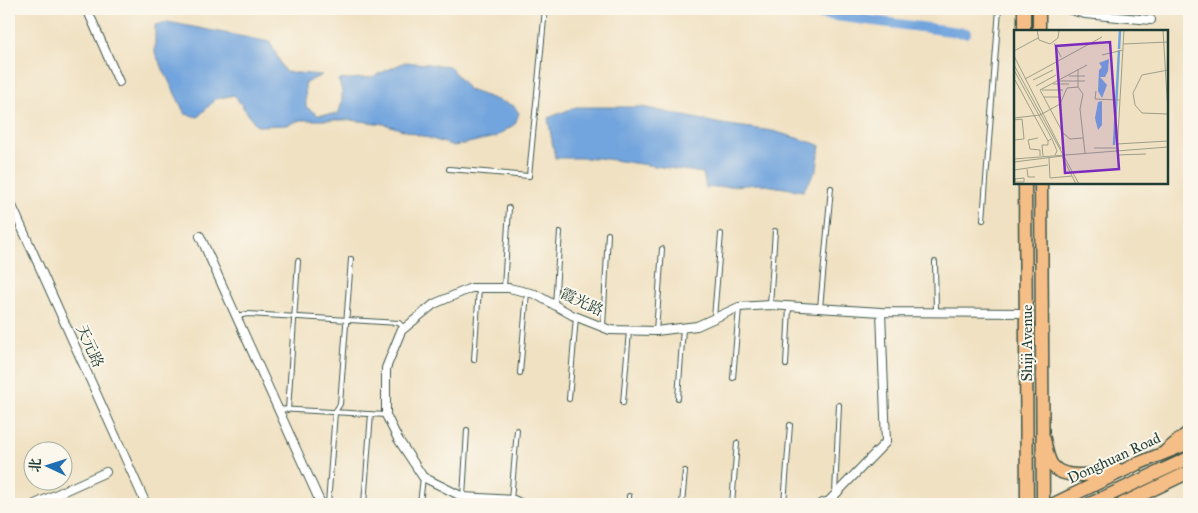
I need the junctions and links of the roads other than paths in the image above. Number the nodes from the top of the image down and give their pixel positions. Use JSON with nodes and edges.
{"nodes":[{"id":1,"x":87,"y":9,"type":"edge"},
{"id":2,"x":545,"y":9,"type":"edge"},
{"id":3,"x":999,"y":9,"type":"edge"},
{"id":4,"x":1024,"y":9,"type":"edge"},
{"id":5,"x":1039,"y":9,"type":"edge"},
{"id":6,"x":1067,"y":9,"type":"edge"},
{"id":7,"x":1151,"y":20,"type":"dead end"},
{"id":8,"x":1024,"y":30,"type":"edge"},
{"id":9,"x":1040,"y":30,"type":"edge"},
{"id":10,"x":119,"y":82,"type":"dead end"},
{"id":11,"x":449,"y":169,"type":"dead end"},
{"id":12,"x":1025,"y":184,"type":"edge"},
{"id":13,"x":1042,"y":184,"type":"edge"},
{"id":14,"x":831,"y":188,"type":"dead end"},
{"id":15,"x":9,"y":199,"type":"edge"},
{"id":16,"x":509,"y":208,"type":"dead end"},
{"id":17,"x":983,"y":220,"type":"dead end"},
{"id":18,"x":775,"y":231,"type":"dead end"},
{"id":19,"x":560,"y":232,"type":"dead end"},
{"id":20,"x":608,"y":234,"type":"dead end"},
{"id":21,"x":721,"y":234,"type":"dead end"},
{"id":22,"x":200,"y":236,"type":"dead end"},
{"id":23,"x":662,"y":249,"type":"dead end"},
{"id":24,"x":350,"y":258,"type":"dead end"},
{"id":25,"x":298,"y":261,"type":"dead end"},
{"id":26,"x":935,"y":262,"type":"dead end"},
{"id":27,"x":479,"y":288,"type":"junction"},
{"id":28,"x":504,"y":288,"type":"junction"},
{"id":29,"x":527,"y":292,"type":"junction"},
{"id":30,"x":770,"y":304,"type":"junction"},
{"id":31,"x":555,"y":305,"type":"junction"},
{"id":32,"x":789,"y":306,"type":"junction"},
{"id":33,"x":738,"y":308,"type":"junction"},
{"id":34,"x":820,"y":308,"type":"junction"},
{"id":35,"x":936,"y":311,"type":"junction"},
{"id":36,"x":881,"y":312,"type":"junction"},
{"id":37,"x":1026,"y":313,"type":"junction"},
{"id":38,"x":236,"y":316,"type":"junction"},
{"id":39,"x":294,"y":316,"type":"junction"},
{"id":40,"x":576,"y":316,"type":"junction"},
{"id":41,"x":714,"y":318,"type":"junction"},
{"id":42,"x":346,"y":320,"type":"junction"},
{"id":43,"x":603,"y":327,"type":"junction"},
{"id":44,"x":404,"y":328,"type":"junction"},
{"id":45,"x":683,"y":328,"type":"junction"},
{"id":46,"x":629,"y":330,"type":"junction"},
{"id":47,"x":656,"y":331,"type":"junction"},
{"id":48,"x":474,"y":360,"type":"dead end"},
{"id":49,"x":786,"y":365,"type":"dead end"},
{"id":50,"x":520,"y":373,"type":"dead end"},
{"id":51,"x":734,"y":378,"type":"dead end"},
{"id":52,"x":678,"y":398,"type":"dead end"},
{"id":53,"x":569,"y":399,"type":"dead end"},
{"id":54,"x":623,"y":403,"type":"dead end"},
{"id":55,"x":839,"y":405,"type":"dead end"},
{"id":56,"x":278,"y":409,"type":"junction"},
{"id":57,"x":288,"y":410,"type":"junction"},
{"id":58,"x":335,"y":412,"type":"junction"},
{"id":59,"x":371,"y":414,"type":"junction"},
{"id":60,"x":386,"y":415,"type":"junction"},
{"id":61,"x":790,"y":425,"type":"dead end"},
{"id":62,"x":467,"y":430,"type":"dead end"},
{"id":63,"x":517,"y":430,"type":"dead end"},
{"id":64,"x":1189,"y":432,"type":"edge"},
{"id":65,"x":1044,"y":438,"type":"junction"},
{"id":66,"x":1189,"y":443,"type":"edge"},
{"id":67,"x":737,"y":444,"type":"dead end"},
{"id":68,"x":1163,"y":453,"type":"junction"},
{"id":69,"x":1189,"y":458,"type":"edge"},
{"id":70,"x":1137,"y":464,"type":"junction"},
{"id":71,"x":684,"y":471,"type":"dead end"},
{"id":72,"x":106,"y":472,"type":"dead end"},
{"id":73,"x":1189,"y":472,"type":"edge"},
{"id":74,"x":423,"y":477,"type":"junction"},
{"id":75,"x":836,"y":494,"type":"junction"},
{"id":76,"x":629,"y":496,"type":"dead end"},
{"id":77,"x":463,"y":497,"type":"junction"},
{"id":78,"x":511,"y":500,"type":"junction"},
{"id":79,"x":479,"y":501,"type":"edge"},
{"id":80,"x":34,"y":504,"type":"edge"},
{"id":81,"x":146,"y":504,"type":"edge"},
{"id":82,"x":321,"y":504,"type":"edge"},
{"id":83,"x":328,"y":504,"type":"edge"},
{"id":84,"x":364,"y":504,"type":"edge"},
{"id":85,"x":420,"y":504,"type":"edge"},
{"id":86,"x":522,"y":504,"type":"edge"},
{"id":87,"x":629,"y":504,"type":"edge"},
{"id":88,"x":682,"y":504,"type":"edge"},
{"id":89,"x":732,"y":504,"type":"edge"},
{"id":90,"x":784,"y":504,"type":"edge"},
{"id":91,"x":820,"y":504,"type":"edge"},
{"id":92,"x":1027,"y":504,"type":"edge"},
{"id":93,"x":1043,"y":504,"type":"edge"},
{"id":94,"x":1054,"y":504,"type":"edge"},
{"id":95,"x":1090,"y":504,"type":"edge"},
{"id":96,"x":1122,"y":504,"type":"edge"}],
"edges":[{"from":1,"to":10,"type":"street"},
{"from":2,"to":11,"type":"lane"},
{"from":3,"to":17,"type":"lane"},
{"from":4,"to":8,"type":"main road"},
{"from":5,"to":9,"type":"main road"},
{"from":6,"to":7,"type":"street"},
{"from":12,"to":37,"type":"main road","name":"Shiji Avenue"},
{"from":13,"to":65,"type":"main road","name":"Shiji Avenue"},
{"from":14,"to":34,"type":"lane"},
{"from":15,"to":81,"type":"street","name":"天元路"},
{"from":16,"to":28,"type":"lane"},
{"from":18,"to":30,"type":"lane"},
{"from":19,"to":31,"type":"lane"},
{"from":20,"to":43,"type":"lane"},
{"from":21,"to":41,"type":"lane"},
{"from":22,"to":38,"type":"street"},
{"from":23,"to":47,"type":"lane"},
{"from":24,"to":42,"type":"lane"},
{"from":25,"to":39,"type":"lane"},
{"from":26,"to":35,"type":"lane"},
{"from":27,"to":28,"type":"street","name":"霞光路"},
{"from":27,"to":44,"type":"street","name":"霞光路"},
{"from":27,"to":48,"type":"lane"},
{"from":28,"to":29,"type":"street","name":"霞光路"},
{"from":29,"to":31,"type":"street","name":"霞光路"},
{"from":29,"to":50,"type":"lane"},
{"from":30,"to":32,"type":"street","name":"霞光路"},
{"from":30,"to":33,"type":"street","name":"霞光路"},
{"from":31,"to":40,"type":"street","name":"霞光路"},
{"from":32,"to":34,"type":"street","name":"霞光路"},
{"from":32,"to":49,"type":"lane"},
{"from":33,"to":41,"type":"street","name":"霞光路"},
{"from":33,"to":51,"type":"lane"},
{"from":34,"to":36,"type":"street","name":"霞光路"},
{"from":35,"to":36,"type":"street","name":"霞光路"},
{"from":35,"to":37,"type":"street","name":"霞光路"},
{"from":36,"to":75,"type":"street"},
{"from":37,"to":92,"type":"main road","name":"Shiji Avenue"},
{"from":38,"to":39,"type":"lane"},
{"from":38,"to":56,"type":"street"},
{"from":39,"to":42,"type":"lane"},
{"from":39,"to":57,"type":"lane"},
{"from":40,"to":43,"type":"street","name":"霞光路"},
{"from":40,"to":53,"type":"lane"},
{"from":41,"to":45,"type":"street","name":"霞光路"},
{"from":42,"to":44,"type":"lane"},
{"from":42,"to":58,"type":"lane"},
{"from":43,"to":46,"type":"street","name":"霞光路"},
{"from":44,"to":60,"type":"street","name":"霞光路"},
{"from":45,"to":47,"type":"street","name":"霞光路"},
{"from":45,"to":52,"type":"lane"},
{"from":46,"to":47,"type":"street","name":"霞光路"},
{"from":46,"to":54,"type":"lane"},
{"from":55,"to":75,"type":"lane"},
{"from":56,"to":57,"type":"lane"},
{"from":56,"to":82,"type":"street"},
{"from":57,"to":58,"type":"lane"},
{"from":58,"to":59,"type":"lane"},
{"from":58,"to":83,"type":"lane"},
{"from":59,"to":60,"type":"lane"},
{"from":59,"to":84,"type":"lane"},
{"from":60,"to":74,"type":"street","name":"霞光路"},
{"from":61,"to":90,"type":"lane"},
{"from":62,"to":77,"type":"lane"},
{"from":63,"to":78,"type":"lane"},
{"from":64,"to":68,"type":"main road"},
{"from":65,"to":70,"type":"main road"},
{"from":65,"to":93,"type":"main road","name":"Shiji Avenue"},
{"from":66,"to":68,"type":"main road","name":"Donghuan Road"},
{"from":67,"to":89,"type":"lane"},
{"from":68,"to":70,"type":"main road","name":"Donghuan Road"},
{"from":69,"to":95,"type":"main road","name":"Donghuan Road"},
{"from":70,"to":94,"type":"main road","name":"Donghuan Road"},
{"from":71,"to":88,"type":"lane"},
{"from":72,"to":80,"type":"street"},
{"from":73,"to":96,"type":"main road"},
{"from":74,"to":77,"type":"street"},
{"from":74,"to":85,"type":"lane"},
{"from":75,"to":91,"type":"street"},
{"from":76,"to":87,"type":"lane"},
{"from":77,"to":79,"type":"street"},
{"from":78,"to":79,"type":"street"},
{"from":78,"to":86,"type":"street"}]}
